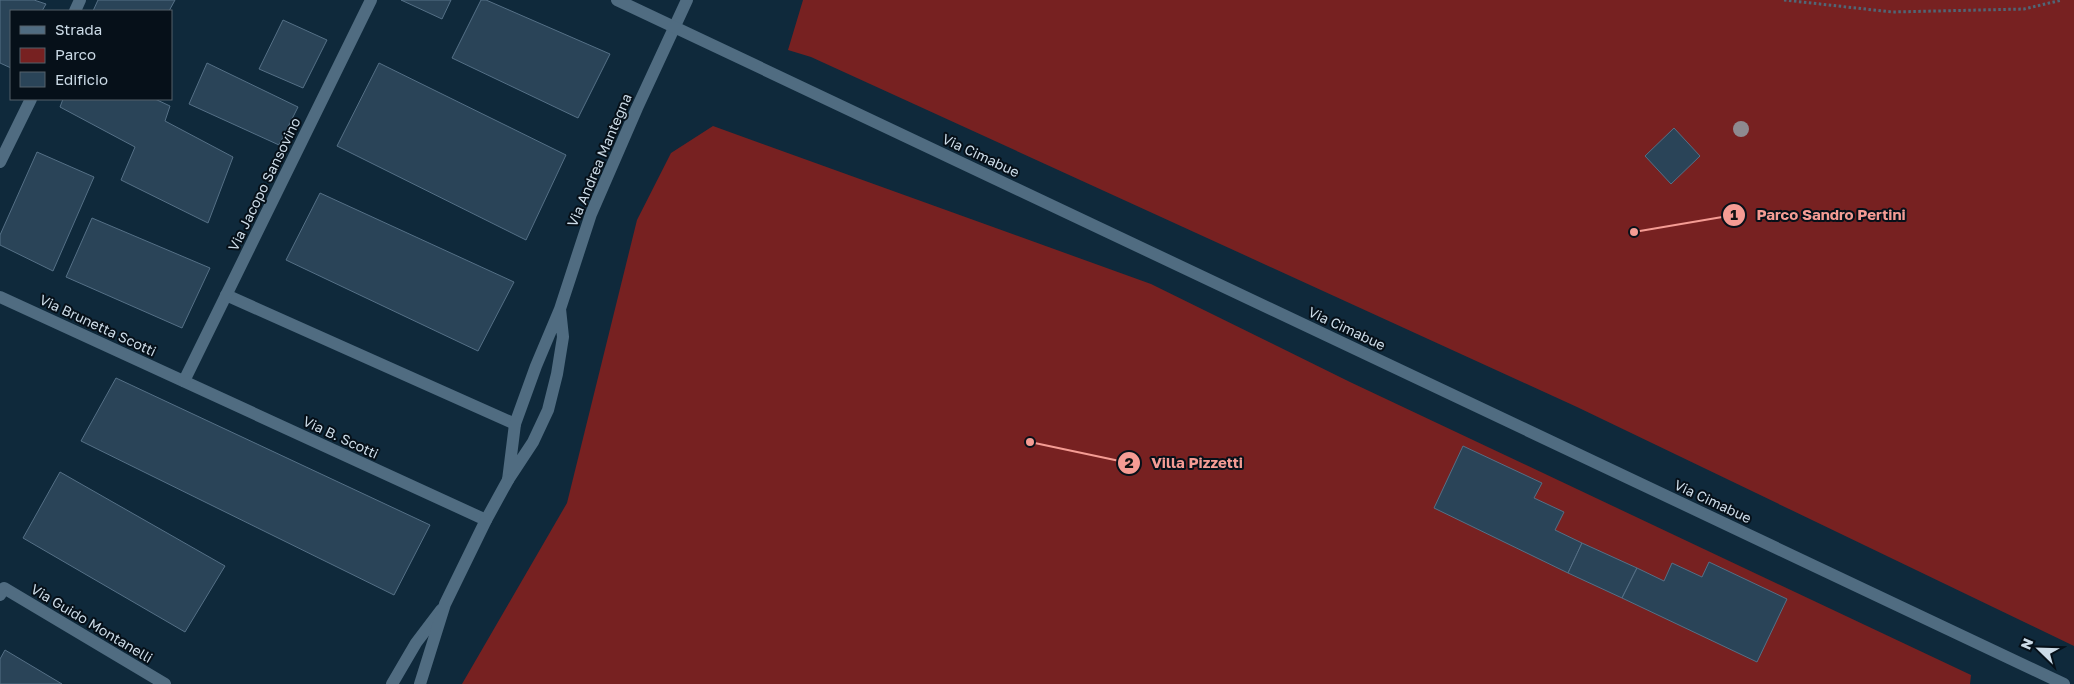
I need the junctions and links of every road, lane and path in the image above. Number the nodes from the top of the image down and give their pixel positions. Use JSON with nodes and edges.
{"nodes":[{"id":1,"x":371,"y":0,"type":"edge"},
{"id":2,"x":617,"y":0,"type":"edge"},
{"id":3,"x":687,"y":0,"type":"edge"},
{"id":4,"x":1784,"y":0,"type":"edge"},
{"id":5,"x":2062,"y":0,"type":"edge"},
{"id":6,"x":675,"y":27,"type":"junction"},
{"id":7,"x":31,"y":100,"type":"edge"},
{"id":8,"x":0,"y":162,"type":"edge"},
{"id":9,"x":226,"y":295,"type":"junction"},
{"id":10,"x":0,"y":296,"type":"edge"},
{"id":11,"x":560,"y":309,"type":"junction"},
{"id":12,"x":184,"y":381,"type":"junction"},
{"id":13,"x":515,"y":424,"type":"junction"},
{"id":14,"x":508,"y":480,"type":"junction"},
{"id":15,"x":486,"y":520,"type":"junction"},
{"id":16,"x":2,"y":591,"type":"edge"},
{"id":17,"x":446,"y":604,"type":"junction"},
{"id":18,"x":165,"y":684,"type":"edge"},
{"id":19,"x":392,"y":684,"type":"edge"},
{"id":20,"x":420,"y":684,"type":"edge"},
{"id":21,"x":2064,"y":684,"type":"edge"}],
"edges":[{"from":1,"to":9,"type":"street","name":"Via Jacopo Sansovino"},
{"from":2,"to":6,"type":"street","name":"Via Cimabue"},
{"from":3,"to":6,"type":"street","name":"Via Andrea Mantegna"},
{"from":4,"to":5,"type":"path"},
{"from":6,"to":11,"type":"street","name":"Via Andrea Mantegna"},
{"from":6,"to":21,"type":"street","name":"Via Cimabue"},
{"from":7,"to":8,"type":"street"},
{"from":9,"to":12,"type":"street","name":"Via Jacopo Sansovino"},
{"from":9,"to":13,"type":"street"},
{"from":10,"to":12,"type":"street","name":"Via Brunetta Scotti"},
{"from":11,"to":13,"type":"street","name":"Via Andrea Mantegna"},
{"from":11,"to":14,"type":"street","name":"Via Andrea Mantegna"},
{"from":12,"to":15,"type":"street","name":"Via B. Scotti"},
{"from":13,"to":14,"type":"street","name":"Via Andrea Mantegna"},
{"from":14,"to":15,"type":"street","name":"Via Andrea Mantegna"},
{"from":15,"to":17,"type":"street","name":"Via Andrea Mantegna"},
{"from":16,"to":18,"type":"street","name":"Via Guido Montanelli"},
{"from":17,"to":19,"type":"street","name":"Via Andrea Mantegna"},
{"from":17,"to":20,"type":"street","name":"Via Andrea Mantegna"}]}
